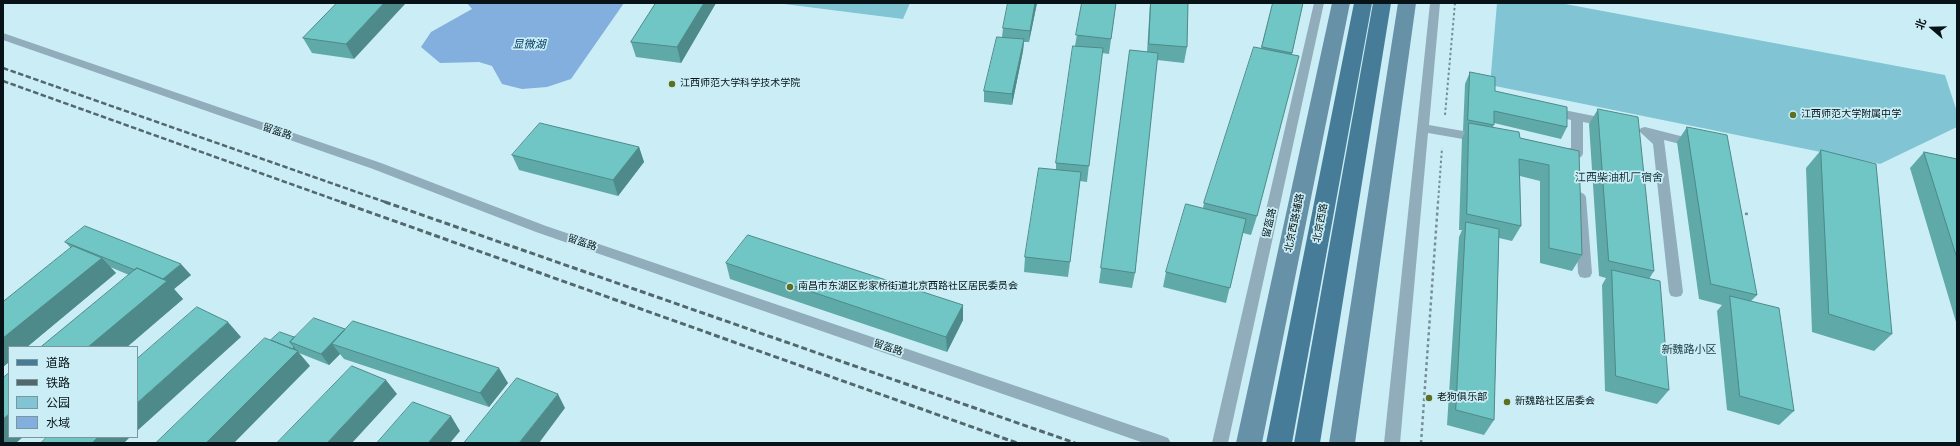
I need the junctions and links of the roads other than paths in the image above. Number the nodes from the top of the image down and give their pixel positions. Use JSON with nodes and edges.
{"nodes":[{"id":1,"x":1319,"y":3,"type":"edge"},
{"id":2,"x":1341,"y":3,"type":"edge"},
{"id":3,"x":1363,"y":3,"type":"edge"},
{"id":4,"x":1382,"y":3,"type":"edge"},
{"id":5,"x":1407,"y":3,"type":"edge"},
{"id":6,"x":1435,"y":3,"type":"edge"},
{"id":7,"x":3,"y":36,"type":"edge"},
{"id":8,"x":1540,"y":109,"type":"edge"},
{"id":9,"x":1577,"y":117,"type":"junction"},
{"id":10,"x":1422,"y":128,"type":"junction"},
{"id":11,"x":1645,"y":131,"type":"junction"},
{"id":12,"x":1493,"y":140,"type":"edge"},
{"id":13,"x":1707,"y":147,"type":"edge"},
{"id":14,"x":1556,"y":149,"type":"edge"},
{"id":15,"x":1577,"y":154,"type":"junction"},
{"id":16,"x":1578,"y":170,"type":"edge"},
{"id":17,"x":1579,"y":186,"type":"edge"},
{"id":18,"x":1585,"y":273,"type":"dead end"},
{"id":19,"x":1676,"y":292,"type":"dead end"},
{"id":20,"x":1163,"y":443,"type":"edge"},
{"id":21,"x":1220,"y":443,"type":"edge"},
{"id":22,"x":1249,"y":443,"type":"edge"},
{"id":23,"x":1279,"y":443,"type":"edge"},
{"id":24,"x":1308,"y":443,"type":"edge"},
{"id":25,"x":1342,"y":443,"type":"edge"},
{"id":26,"x":1392,"y":443,"type":"edge"}],
"edges":[{"from":1,"to":21,"type":"lane","name":"留盔路"},
{"from":2,"to":22,"type":"main road","name":"北京西路辅路"},
{"from":3,"to":23,"type":"main road","name":"北京西路"},
{"from":4,"to":24,"type":"main road"},
{"from":5,"to":25,"type":"main road"},
{"from":6,"to":10,"type":"lane"},
{"from":7,"to":20,"type":"lane","name":"留盔路"},
{"from":8,"to":9,"type":"lane"},
{"from":9,"to":11,"type":"lane"},
{"from":9,"to":15,"type":"lane"},
{"from":10,"to":12,"type":"lane"},
{"from":10,"to":26,"type":"lane"},
{"from":11,"to":13,"type":"lane"},
{"from":11,"to":19,"type":"lane"},
{"from":14,"to":15,"type":"lane"},
{"from":15,"to":16,"type":"lane"},
{"from":17,"to":18,"type":"lane"}]}
